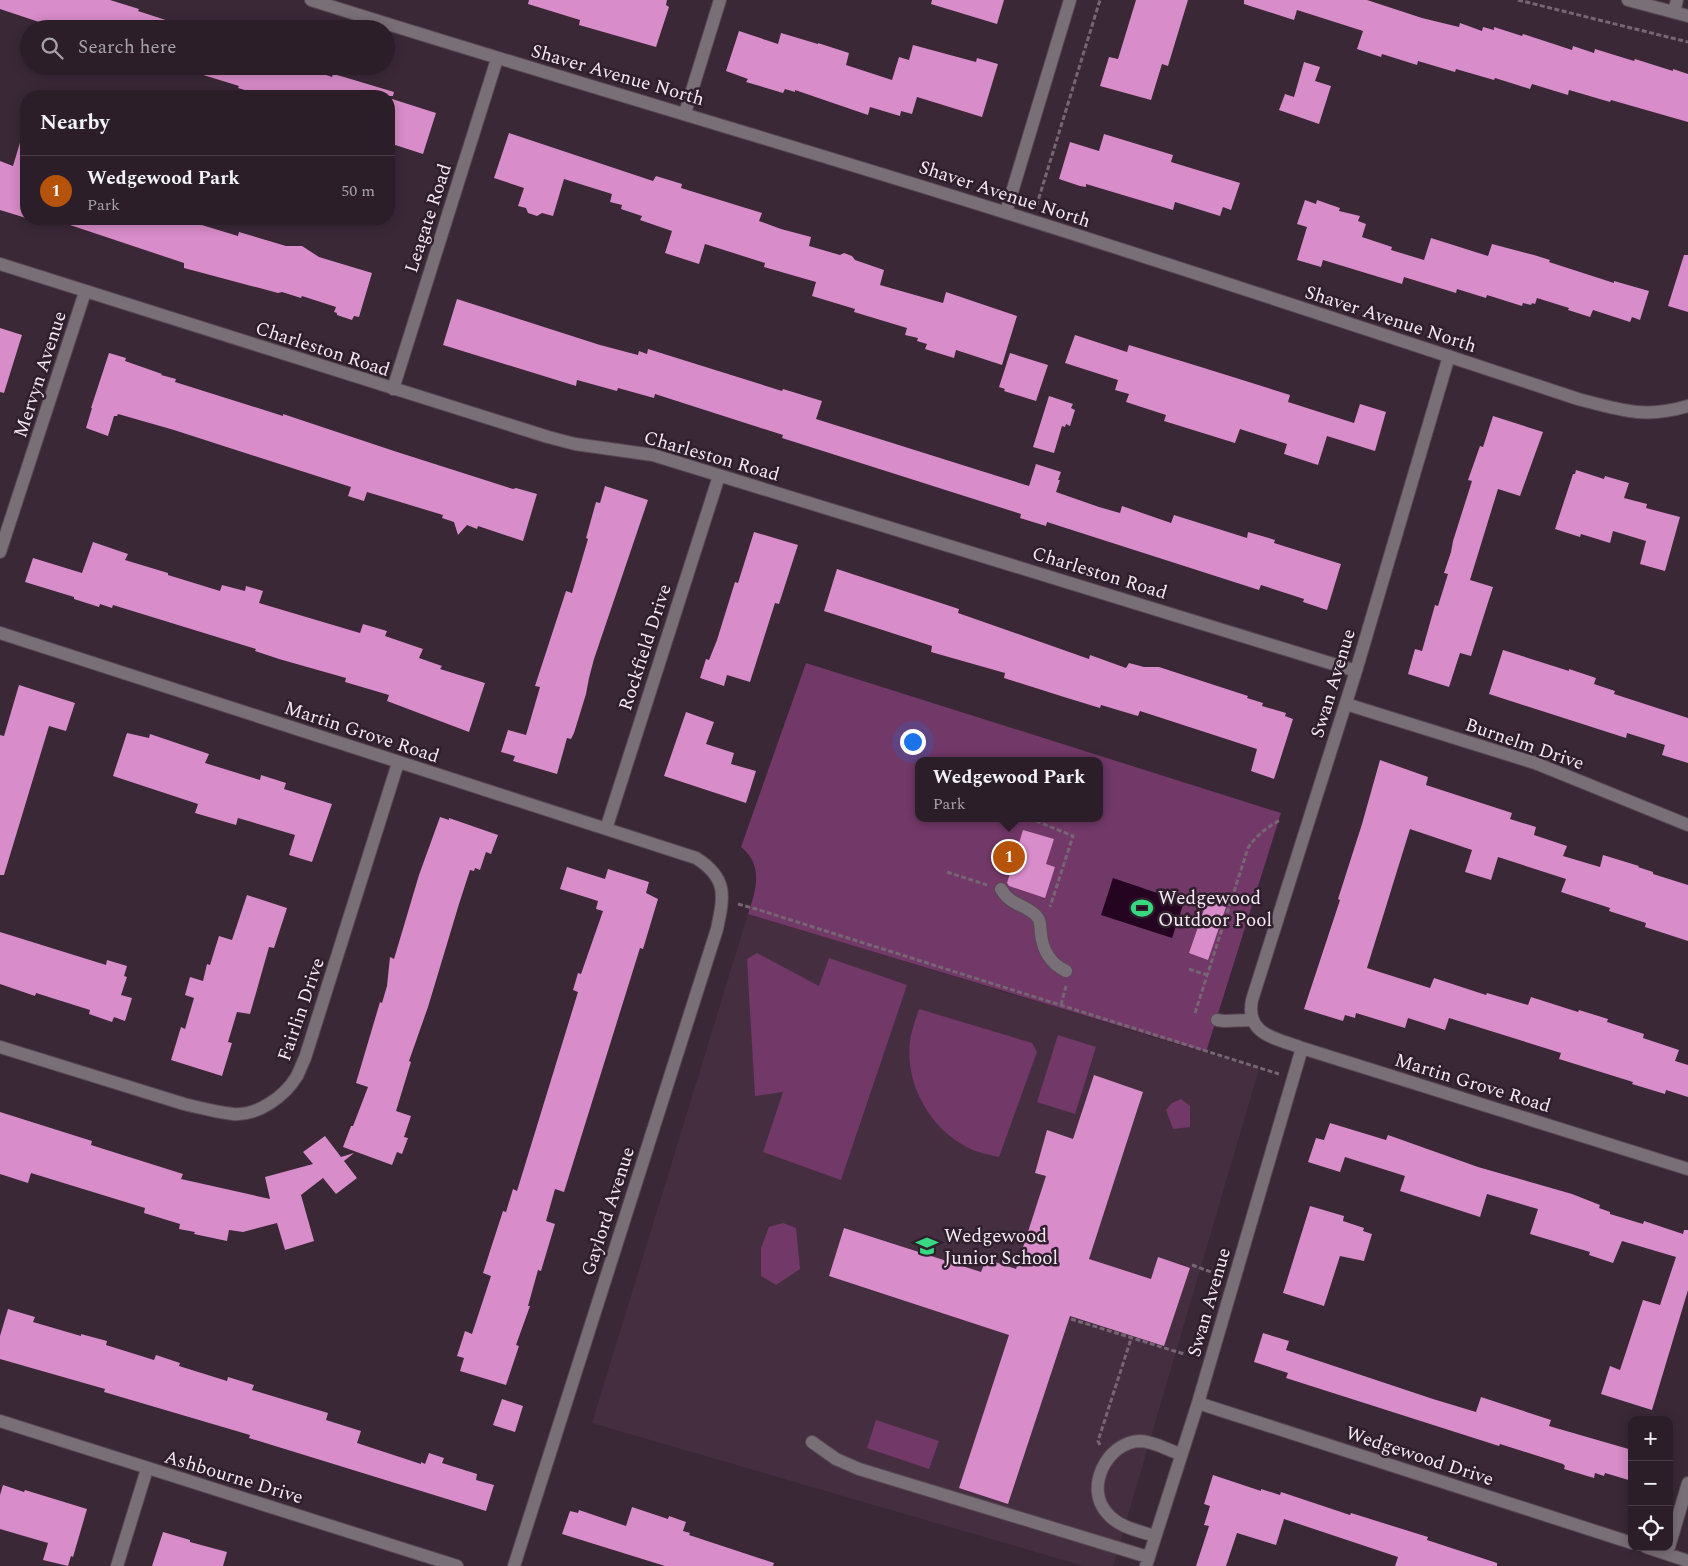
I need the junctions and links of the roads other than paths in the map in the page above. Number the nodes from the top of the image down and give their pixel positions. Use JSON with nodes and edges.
{"nodes":[{"id":1,"x":310,"y":0,"type":"edge"},
{"id":2,"x":720,"y":0,"type":"edge"},
{"id":3,"x":1070,"y":0,"type":"edge"},
{"id":4,"x":1628,"y":0,"type":"edge"},
{"id":5,"x":1675,"y":6,"type":"edge"},
{"id":6,"x":1688,"y":16,"type":"edge"},
{"id":7,"x":374,"y":20,"type":"edge"},
{"id":8,"x":395,"y":27,"type":"edge"},
{"id":9,"x":498,"y":59,"type":"junction"},
{"id":10,"x":685,"y":113,"type":"junction"},
{"id":11,"x":1006,"y":212,"type":"junction"},
{"id":12,"x":0,"y":264,"type":"edge"},
{"id":13,"x":85,"y":292,"type":"junction"},
{"id":14,"x":1449,"y":356,"type":"junction"},
{"id":15,"x":393,"y":389,"type":"junction"},
{"id":16,"x":1688,"y":406,"type":"edge"},
{"id":17,"x":719,"y":476,"type":"junction"},
{"id":18,"x":0,"y":552,"type":"edge"},
{"id":19,"x":0,"y":632,"type":"edge"},
{"id":20,"x":1356,"y":670,"type":"junction"},
{"id":21,"x":1346,"y":704,"type":"junction"},
{"id":22,"x":398,"y":763,"type":"junction"},
{"id":23,"x":1688,"y":825,"type":"edge"},
{"id":24,"x":606,"y":830,"type":"junction"},
{"id":25,"x":710,"y":868,"type":"joint"},
{"id":26,"x":1001,"y":889,"type":"dead end"},
{"id":27,"x":1066,"y":971,"type":"dead end"},
{"id":28,"x":1217,"y":1020,"type":"dead end"},
{"id":29,"x":1252,"y":1020,"type":"junction"},
{"id":30,"x":0,"y":1047,"type":"edge"},
{"id":31,"x":1302,"y":1048,"type":"junction"},
{"id":32,"x":1688,"y":1169,"type":"edge"},
{"id":33,"x":1198,"y":1403,"type":"junction"},
{"id":34,"x":0,"y":1421,"type":"edge"},
{"id":35,"x":812,"y":1442,"type":"dead end"},
{"id":36,"x":1180,"y":1454,"type":"junction"},
{"id":37,"x":147,"y":1469,"type":"junction"},
{"id":38,"x":1688,"y":1483,"type":"edge"},
{"id":39,"x":1155,"y":1536,"type":"junction"},
{"id":40,"x":1628,"y":1542,"type":"edge"},
{"id":41,"x":1667,"y":1553,"type":"edge"},
{"id":42,"x":1688,"y":1561,"type":"edge"},
{"id":43,"x":1147,"y":1562,"type":"edge"},
{"id":44,"x":117,"y":1566,"type":"edge"},
{"id":45,"x":457,"y":1566,"type":"edge"},
{"id":46,"x":514,"y":1566,"type":"edge"}],
"edges":[{"from":1,"to":7,"type":"street","name":"Shaver Avenue North"},
{"from":2,"to":10,"type":"street"},
{"from":3,"to":11,"type":"street"},
{"from":4,"to":5,"type":"street"},
{"from":5,"to":6,"type":"street"},
{"from":8,"to":9,"type":"street","name":"Shaver Avenue North"},
{"from":9,"to":10,"type":"street","name":"Shaver Avenue North"},
{"from":9,"to":15,"type":"street","name":"Leagate Road"},
{"from":10,"to":11,"type":"street","name":"Shaver Avenue North"},
{"from":11,"to":14,"type":"street","name":"Shaver Avenue North"},
{"from":12,"to":13,"type":"street","name":"Charleston Road"},
{"from":13,"to":15,"type":"street","name":"Charleston Road"},
{"from":13,"to":18,"type":"street","name":"Mervyn Avenue"},
{"from":14,"to":16,"type":"street","name":"Shaver Avenue North"},
{"from":14,"to":20,"type":"street","name":"Swan Avenue"},
{"from":15,"to":17,"type":"street","name":"Charleston Road"},
{"from":17,"to":20,"type":"street","name":"Charleston Road"},
{"from":17,"to":24,"type":"street","name":"Rockfield Drive"},
{"from":19,"to":22,"type":"street","name":"Martin Grove Road"},
{"from":20,"to":21,"type":"street","name":"Swan Avenue"},
{"from":21,"to":23,"type":"street","name":"Burnelm Drive"},
{"from":21,"to":29,"type":"street","name":"Swan Avenue"},
{"from":22,"to":24,"type":"street","name":"Martin Grove Road"},
{"from":22,"to":30,"type":"street","name":"Fairlin Drive"},
{"from":24,"to":25,"type":"street","name":"Martin Grove Road"},
{"from":25,"to":46,"type":"street","name":"Gaylord Avenue"},
{"from":26,"to":27,"type":"street"},
{"from":28,"to":29,"type":"street"},
{"from":29,"to":31,"type":"street","name":"Martin Grove Road"},
{"from":31,"to":32,"type":"street","name":"Martin Grove Road"},
{"from":31,"to":33,"type":"street","name":"Swan Avenue"},
{"from":33,"to":36,"type":"street","name":"Swan Avenue"},
{"from":33,"to":40,"type":"street","name":"Wedgewood Drive"},
{"from":34,"to":37,"type":"street","name":"Ashbourne Drive"},
{"from":35,"to":43,"type":"street"},
{"from":36,"to":39,"type":"street","name":"Swan Avenue"},
{"from":36,"to":39,"type":"street"},
{"from":37,"to":44,"type":"street"},
{"from":37,"to":45,"type":"street","name":"Ashbourne Drive"},
{"from":38,"to":41,"type":"street"},
{"from":39,"to":43,"type":"street","name":"Swan Avenue"},
{"from":41,"to":42,"type":"street"}]}
